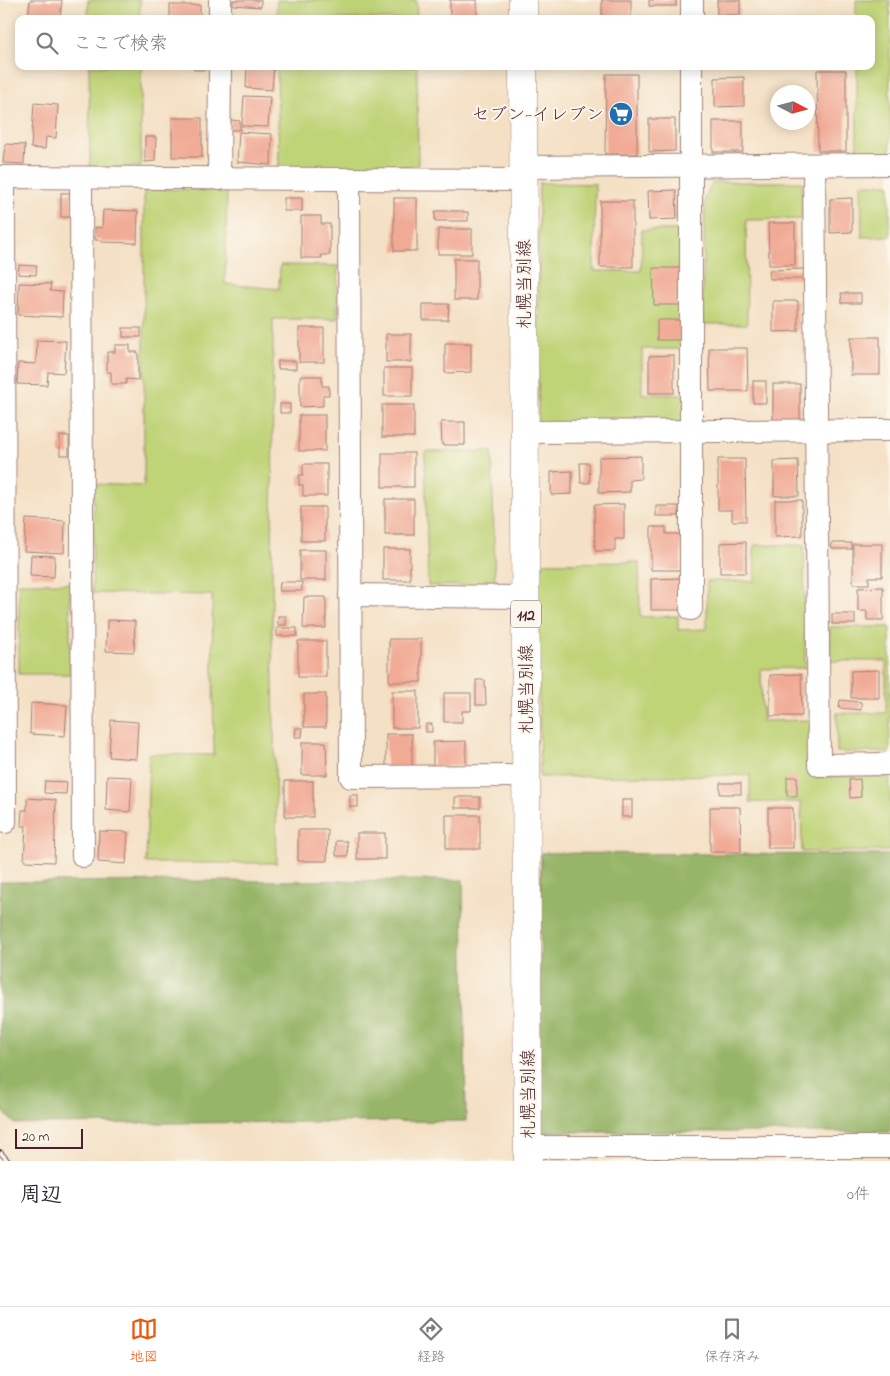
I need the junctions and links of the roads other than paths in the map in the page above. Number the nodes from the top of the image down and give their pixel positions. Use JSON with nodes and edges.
{"nodes":[{"id":1,"x":220,"y":0,"type":"edge"},
{"id":2,"x":523,"y":0,"type":"edge"},
{"id":3,"x":692,"y":0,"type":"edge"},
{"id":4,"x":220,"y":15,"type":"edge"},
{"id":5,"x":523,"y":15,"type":"edge"},
{"id":6,"x":692,"y":15,"type":"edge"},
{"id":7,"x":220,"y":70,"type":"edge"},
{"id":8,"x":523,"y":70,"type":"edge"},
{"id":9,"x":692,"y":70,"type":"edge"},
{"id":10,"x":890,"y":164,"type":"edge"},
{"id":11,"x":814,"y":165,"type":"junction"},
{"id":12,"x":691,"y":166,"type":"junction"},
{"id":13,"x":524,"y":173,"type":"junction"},
{"id":14,"x":2,"y":177,"type":"edge"},
{"id":15,"x":82,"y":178,"type":"junction"},
{"id":16,"x":219,"y":179,"type":"junction"},
{"id":17,"x":349,"y":180,"type":"junction"},
{"id":18,"x":890,"y":430,"type":"edge"},
{"id":19,"x":692,"y":431,"type":"junction"},
{"id":20,"x":816,"y":431,"type":"junction"},
{"id":21,"x":525,"y":432,"type":"junction"},
{"id":22,"x":350,"y":595,"type":"junction"},
{"id":23,"x":526,"y":597,"type":"junction"},
{"id":24,"x":691,"y":609,"type":"dead end"},
{"id":25,"x":2,"y":740,"type":"edge"},
{"id":26,"x":890,"y":764,"type":"edge"},
{"id":27,"x":527,"y":776,"type":"junction"},
{"id":28,"x":5,"y":822,"type":"dead end"},
{"id":29,"x":83,"y":856,"type":"dead end"},
{"id":30,"x":890,"y":1147,"type":"edge"},
{"id":31,"x":528,"y":1154,"type":"edge"}],
"edges":[{"from":1,"to":4,"type":"street"},
{"from":2,"to":5,"type":"main road"},
{"from":3,"to":6,"type":"street"},
{"from":7,"to":16,"type":"street"},
{"from":8,"to":13,"type":"main road","name":"札幌当別線","number":"112"},
{"from":9,"to":12,"type":"street"},
{"from":10,"to":11,"type":"street"},
{"from":11,"to":12,"type":"street"},
{"from":11,"to":20,"type":"street"},
{"from":12,"to":13,"type":"street"},
{"from":12,"to":19,"type":"street"},
{"from":13,"to":17,"type":"street"},
{"from":13,"to":21,"type":"main road","name":"札幌当別線","number":"112"},
{"from":14,"to":15,"type":"street"},
{"from":14,"to":25,"type":"street"},
{"from":15,"to":16,"type":"street"},
{"from":15,"to":29,"type":"street"},
{"from":16,"to":17,"type":"street"},
{"from":17,"to":22,"type":"street"},
{"from":18,"to":20,"type":"street"},
{"from":19,"to":20,"type":"street"},
{"from":19,"to":21,"type":"street"},
{"from":19,"to":24,"type":"street"},
{"from":20,"to":26,"type":"street"},
{"from":21,"to":23,"type":"main road","name":"札幌当別線","number":"112"},
{"from":22,"to":23,"type":"street"},
{"from":22,"to":27,"type":"street"},
{"from":23,"to":27,"type":"main road","name":"札幌当別線","number":"112"},
{"from":25,"to":28,"type":"street"},
{"from":27,"to":31,"type":"main road","name":"札幌当別線","number":"112"},
{"from":30,"to":31,"type":"street"}]}
